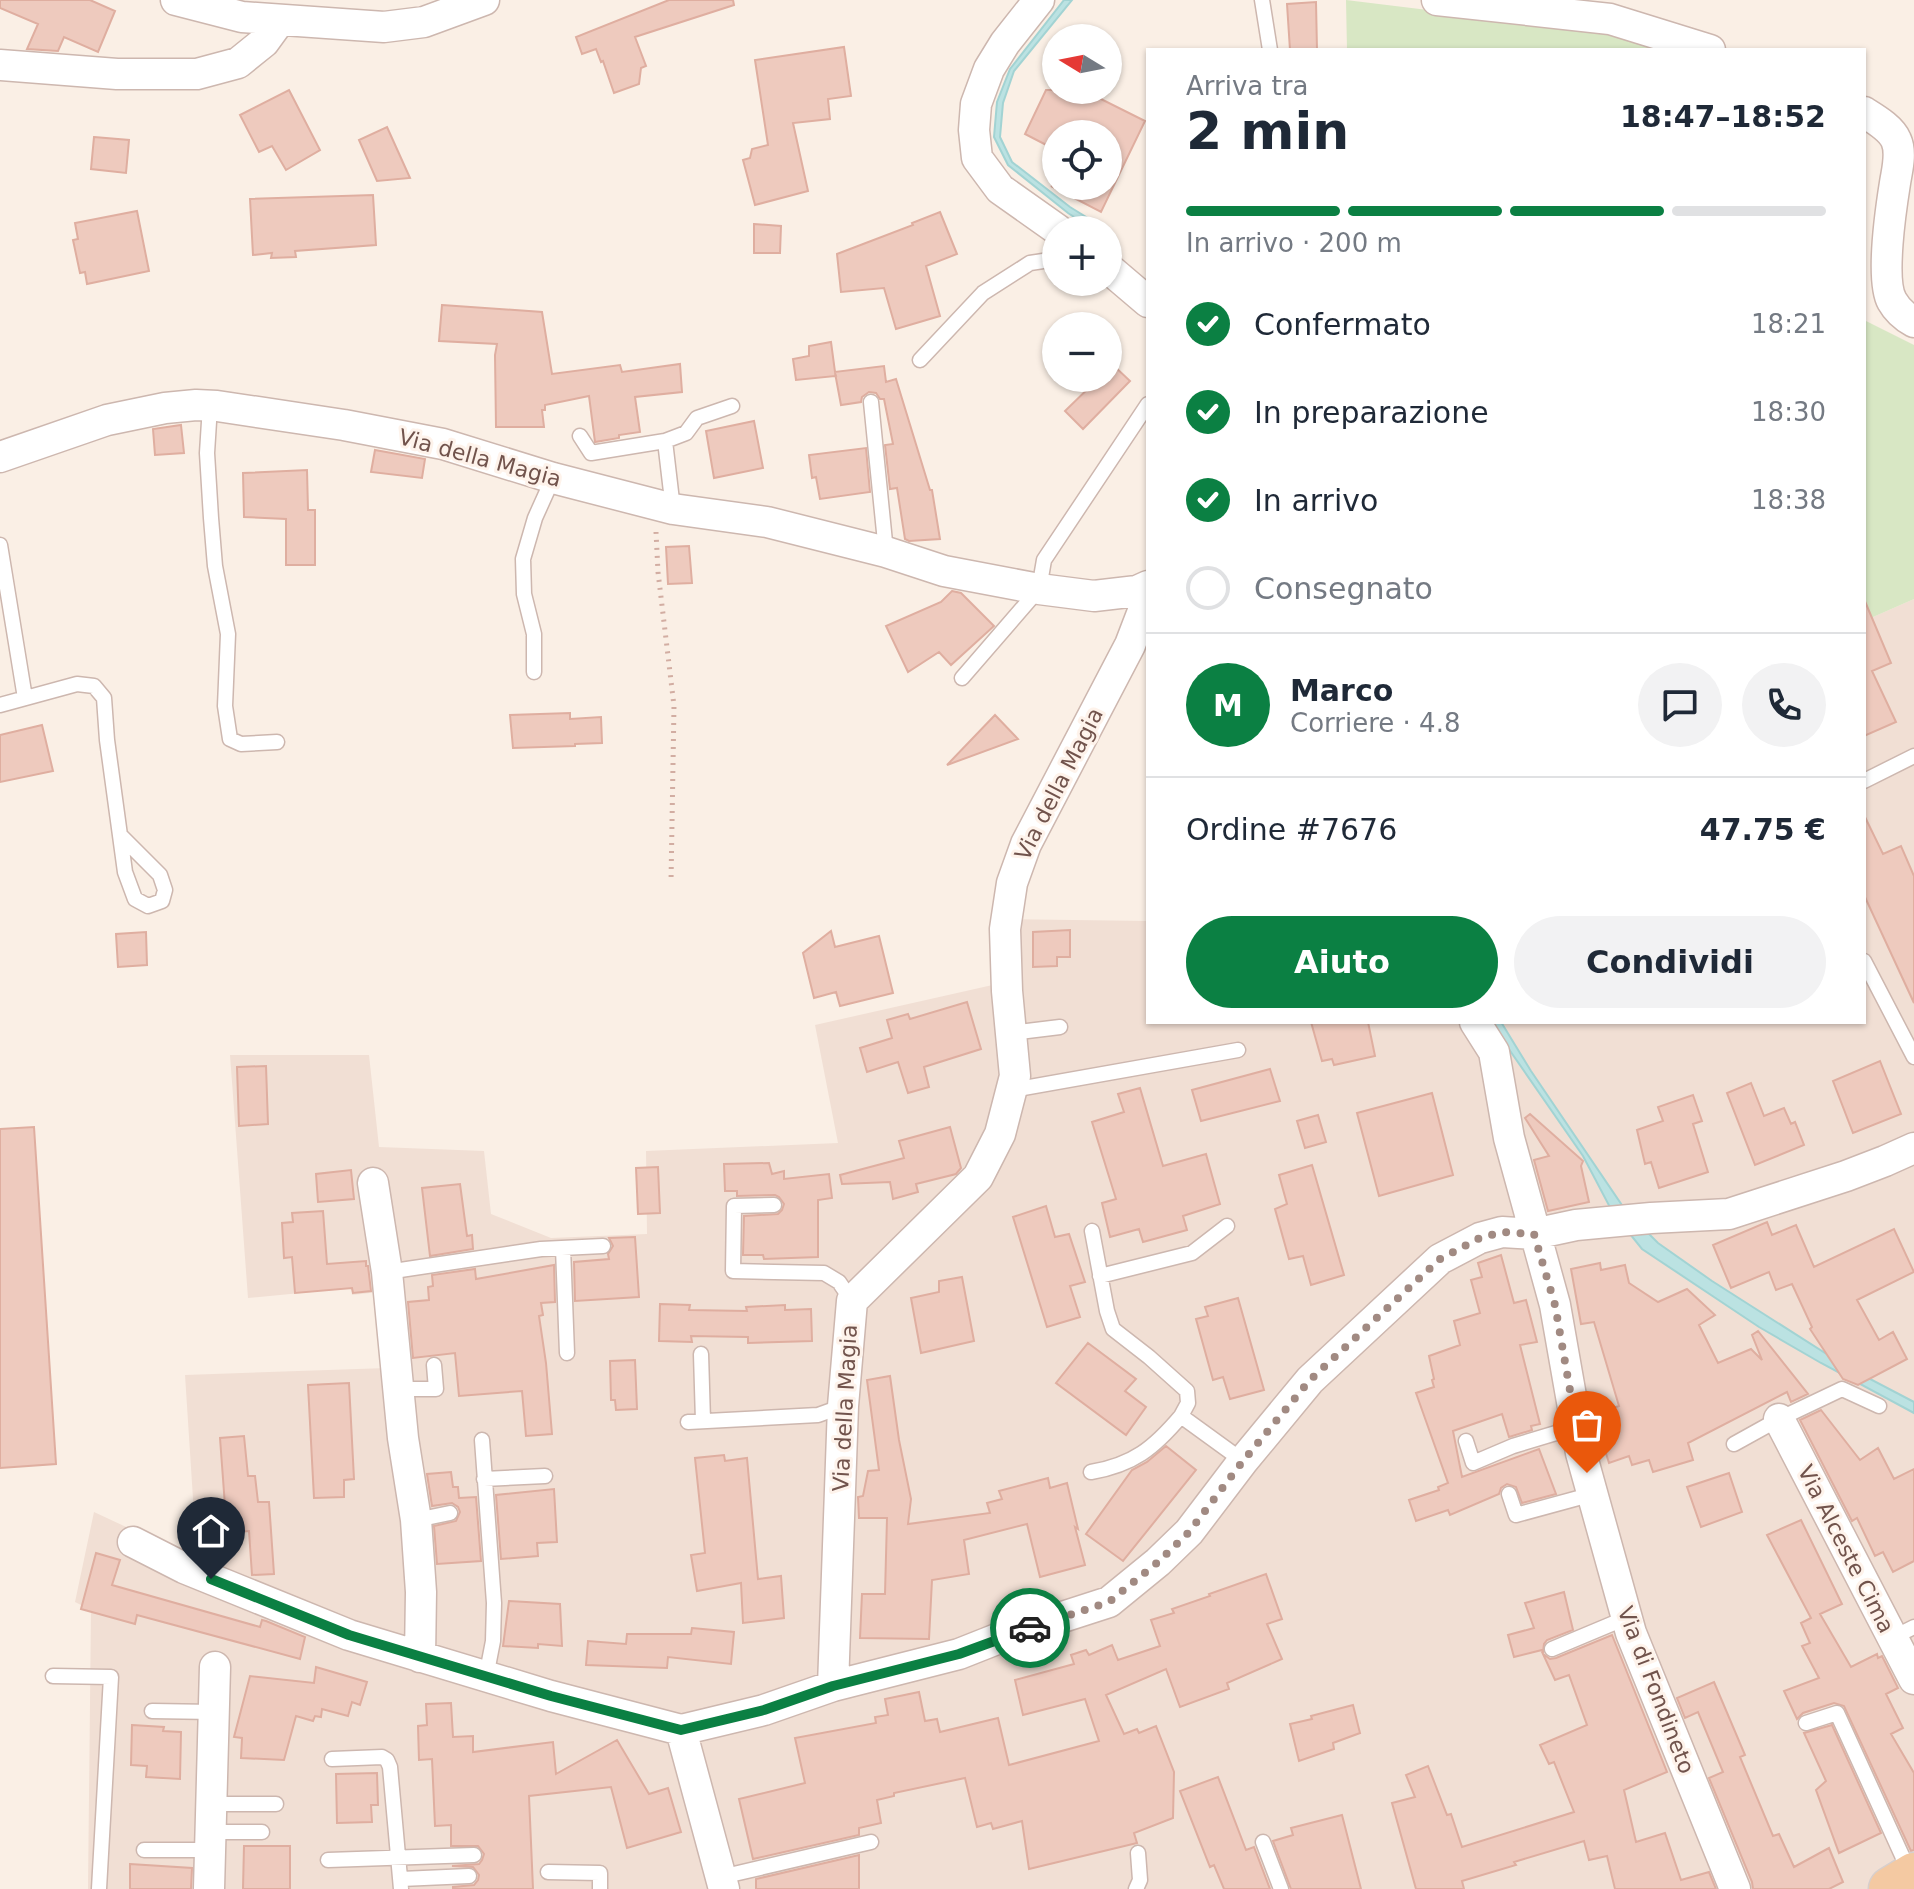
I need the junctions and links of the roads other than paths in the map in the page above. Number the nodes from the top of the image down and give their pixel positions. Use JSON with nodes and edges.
{"nodes":[{"id":1,"x":176,"y":0,"type":"edge"},
{"id":2,"x":484,"y":0,"type":"edge"},
{"id":3,"x":1039,"y":0,"type":"edge"},
{"id":4,"x":1262,"y":0,"type":"edge"},
{"id":5,"x":1437,"y":0,"type":"edge"},
{"id":6,"x":1520,"y":4,"type":"edge"},
{"id":7,"x":280,"y":20,"type":"junction"},
{"id":8,"x":1270,"y":48,"type":"edge"},
{"id":9,"x":1704,"y":48,"type":"edge"},
{"id":10,"x":0,"y":65,"type":"edge"},
{"id":11,"x":1866,"y":113,"type":"edge"},
{"id":12,"x":1042,"y":219,"type":"edge"},
{"id":13,"x":1042,"y":261,"type":"edge"},
{"id":14,"x":1122,"y":280,"type":"edge"},
{"id":15,"x":1146,"y":300,"type":"edge"},
{"id":16,"x":1914,"y":322,"type":"edge"},
{"id":17,"x":920,"y":360,"type":"dead end"},
{"id":18,"x":871,"y":402,"type":"dead end"},
{"id":19,"x":210,"y":406,"type":"junction"},
{"id":20,"x":732,"y":406,"type":"dead end"},
{"id":21,"x":1146,"y":407,"type":"edge"},
{"id":22,"x":580,"y":436,"type":"dead end"},
{"id":23,"x":665,"y":441,"type":"junction"},
{"id":24,"x":0,"y":457,"type":"edge"},
{"id":25,"x":553,"y":478,"type":"junction"},
{"id":26,"x":664,"y":506,"type":"junction"},
{"id":27,"x":0,"y":545,"type":"edge"},
{"id":28,"x":886,"y":552,"type":"junction"},
{"id":29,"x":1146,"y":587,"type":"edge"},
{"id":30,"x":1039,"y":589,"type":"junction"},
{"id":31,"x":1146,"y":603,"type":"edge"},
{"id":32,"x":534,"y":672,"type":"dead end"},
{"id":33,"x":962,"y":678,"type":"dead end"},
{"id":34,"x":25,"y":698,"type":"junction"},
{"id":35,"x":0,"y":705,"type":"edge"},
{"id":36,"x":277,"y":742,"type":"dead end"},
{"id":37,"x":1914,"y":756,"type":"edge"},
{"id":38,"x":1866,"y":780,"type":"edge"},
{"id":39,"x":120,"y":835,"type":"junction"},
{"id":40,"x":1866,"y":965,"type":"edge"},
{"id":41,"x":1476,"y":1024,"type":"edge"},
{"id":42,"x":1060,"y":1027,"type":"dead end"},
{"id":43,"x":1011,"y":1033,"type":"junction"},
{"id":44,"x":1238,"y":1050,"type":"dead end"},
{"id":45,"x":1914,"y":1057,"type":"edge"},
{"id":46,"x":1013,"y":1090,"type":"junction"},
{"id":47,"x":1914,"y":1148,"type":"edge"},
{"id":48,"x":373,"y":1183,"type":"dead end"},
{"id":49,"x":774,"y":1205,"type":"dead end"},
{"id":50,"x":1227,"y":1226,"type":"dead end"},
{"id":51,"x":1092,"y":1231,"type":"dead end"},
{"id":52,"x":1534,"y":1234,"type":"junction"},
{"id":53,"x":603,"y":1246,"type":"dead end"},
{"id":54,"x":563,"y":1248,"type":"junction"},
{"id":55,"x":387,"y":1272,"type":"junction"},
{"id":56,"x":1100,"y":1276,"type":"junction"},
{"id":57,"x":852,"y":1301,"type":"junction"},
{"id":58,"x":567,"y":1353,"type":"dead end"},
{"id":59,"x":701,"y":1354,"type":"dead end"},
{"id":60,"x":434,"y":1365,"type":"dead end"},
{"id":61,"x":398,"y":1389,"type":"junction"},
{"id":62,"x":843,"y":1406,"type":"junction"},
{"id":63,"x":1879,"y":1406,"type":"dead end"},
{"id":64,"x":1181,"y":1416,"type":"junction"},
{"id":65,"x":1779,"y":1419,"type":"junction"},
{"id":66,"x":1576,"y":1427,"type":"junction"},
{"id":67,"x":482,"y":1440,"type":"dead end"},
{"id":68,"x":1466,"y":1441,"type":"dead end"},
{"id":69,"x":1734,"y":1444,"type":"dead end"},
{"id":70,"x":1243,"y":1461,"type":"junction"},
{"id":71,"x":1091,"y":1472,"type":"dead end"},
{"id":72,"x":545,"y":1476,"type":"dead end"},
{"id":73,"x":484,"y":1479,"type":"junction"},
{"id":74,"x":1509,"y":1494,"type":"dead end"},
{"id":75,"x":1593,"y":1494,"type":"junction"},
{"id":76,"x":450,"y":1513,"type":"dead end"},
{"id":77,"x":416,"y":1520,"type":"junction"},
{"id":78,"x":133,"y":1542,"type":"dead end"},
{"id":79,"x":1626,"y":1618,"type":"junction"},
{"id":80,"x":1903,"y":1633,"type":"edge"},
{"id":81,"x":1552,"y":1649,"type":"dead end"},
{"id":82,"x":420,"y":1657,"type":"junction"},
{"id":83,"x":215,"y":1667,"type":"dead end"},
{"id":84,"x":53,"y":1676,"type":"dead end"},
{"id":85,"x":486,"y":1677,"type":"junction"},
{"id":86,"x":1914,"y":1679,"type":"edge"},
{"id":87,"x":833,"y":1686,"type":"junction"},
{"id":88,"x":152,"y":1711,"type":"dead end"},
{"id":89,"x":214,"y":1712,"type":"junction"},
{"id":90,"x":1806,"y":1723,"type":"dead end"},
{"id":91,"x":681,"y":1730,"type":"junction"},
{"id":92,"x":332,"y":1759,"type":"dead end"},
{"id":93,"x":276,"y":1804,"type":"dead end"},
{"id":94,"x":211,"y":1829,"type":"junction"},
{"id":95,"x":262,"y":1832,"type":"dead end"},
{"id":96,"x":871,"y":1842,"type":"dead end"},
{"id":97,"x":1263,"y":1842,"type":"dead end"},
{"id":98,"x":144,"y":1850,"type":"dead end"},
{"id":99,"x":1138,"y":1853,"type":"dead end"},
{"id":100,"x":474,"y":1855,"type":"dead end"},
{"id":101,"x":398,"y":1857,"type":"junction"},
{"id":102,"x":328,"y":1860,"type":"dead end"},
{"id":103,"x":548,"y":1872,"type":"dead end"},
{"id":104,"x":469,"y":1876,"type":"dead end"},
{"id":105,"x":1905,"y":1880,"type":"edge"},
{"id":106,"x":722,"y":1883,"type":"edge"},
{"id":107,"x":401,"y":1884,"type":"edge"},
{"id":108,"x":99,"y":1889,"type":"edge"},
{"id":109,"x":209,"y":1889,"type":"edge"},
{"id":110,"x":600,"y":1889,"type":"edge"},
{"id":111,"x":1136,"y":1889,"type":"edge"},
{"id":112,"x":1281,"y":1889,"type":"edge"},
{"id":113,"x":1735,"y":1889,"type":"edge"}],
"edges":[{"from":1,"to":7,"type":"street"},
{"from":2,"to":7,"type":"street"},
{"from":3,"to":12,"type":"street"},
{"from":4,"to":8,"type":"lane"},
{"from":5,"to":6,"type":"street"},
{"from":6,"to":9,"type":"street"},
{"from":7,"to":10,"type":"street"},
{"from":11,"to":16,"type":"street"},
{"from":13,"to":17,"type":"lane"},
{"from":14,"to":15,"type":"street"},
{"from":18,"to":28,"type":"lane"},
{"from":19,"to":24,"type":"street","name":"Via della Magia"},
{"from":19,"to":25,"type":"street","name":"Via della Magia"},
{"from":19,"to":36,"type":"lane"},
{"from":20,"to":23,"type":"lane"},
{"from":21,"to":30,"type":"lane"},
{"from":22,"to":23,"type":"lane"},
{"from":23,"to":26,"type":"lane"},
{"from":25,"to":26,"type":"street","name":"Via della Magia"},
{"from":25,"to":32,"type":"lane"},
{"from":26,"to":28,"type":"street","name":"Via della Magia"},
{"from":27,"to":34,"type":"lane"},
{"from":28,"to":30,"type":"street","name":"Via della Magia"},
{"from":29,"to":30,"type":"street","name":"Via della Magia"},
{"from":30,"to":33,"type":"lane"},
{"from":31,"to":43,"type":"street","name":"Via della Magia"},
{"from":34,"to":35,"type":"lane"},
{"from":34,"to":39,"type":"lane"},
{"from":37,"to":38,"type":"lane"},
{"from":39,"to":39,"type":"lane"},
{"from":40,"to":45,"type":"lane"},
{"from":41,"to":52,"type":"street","name":"Via di Fondineto"},
{"from":42,"to":43,"type":"lane"},
{"from":43,"to":46,"type":"street","name":"Via della Magia"},
{"from":44,"to":46,"type":"lane"},
{"from":46,"to":57,"type":"street","name":"Via della Magia"},
{"from":47,"to":52,"type":"street"},
{"from":48,"to":55,"type":"street"},
{"from":49,"to":57,"type":"lane"},
{"from":50,"to":56,"type":"lane"},
{"from":51,"to":56,"type":"lane"},
{"from":52,"to":66,"type":"street","name":"Via di Fondineto"},
{"from":52,"to":70,"type":"street"},
{"from":53,"to":54,"type":"lane"},
{"from":54,"to":55,"type":"lane"},
{"from":54,"to":58,"type":"lane"},
{"from":55,"to":61,"type":"street"},
{"from":56,"to":64,"type":"lane"},
{"from":57,"to":62,"type":"street","name":"Via della Magia"},
{"from":59,"to":62,"type":"lane"},
{"from":60,"to":61,"type":"lane"},
{"from":61,"to":77,"type":"street"},
{"from":62,"to":87,"type":"street","name":"Via della Magia"},
{"from":63,"to":65,"type":"lane"},
{"from":64,"to":70,"type":"lane"},
{"from":64,"to":71,"type":"lane"},
{"from":65,"to":69,"type":"lane"},
{"from":65,"to":80,"type":"street","name":"Via Alceste Cima"},
{"from":66,"to":68,"type":"lane"},
{"from":66,"to":75,"type":"street","name":"Via di Fondineto"},
{"from":67,"to":73,"type":"lane"},
{"from":70,"to":87,"type":"street"},
{"from":72,"to":73,"type":"lane"},
{"from":73,"to":85,"type":"lane"},
{"from":74,"to":75,"type":"lane"},
{"from":75,"to":79,"type":"street","name":"Via di Fondineto"},
{"from":76,"to":77,"type":"lane"},
{"from":77,"to":82,"type":"street"},
{"from":78,"to":82,"type":"street"},
{"from":79,"to":81,"type":"lane"},
{"from":79,"to":113,"type":"street","name":"Via di Fondineto"},
{"from":80,"to":86,"type":"street","name":"Via Alceste Cima"},
{"from":82,"to":85,"type":"street"},
{"from":83,"to":89,"type":"street"},
{"from":84,"to":108,"type":"lane"},
{"from":85,"to":91,"type":"street"},
{"from":87,"to":91,"type":"street"},
{"from":88,"to":89,"type":"lane"},
{"from":89,"to":94,"type":"street"},
{"from":90,"to":105,"type":"lane"},
{"from":91,"to":106,"type":"street"},
{"from":92,"to":101,"type":"lane"},
{"from":93,"to":94,"type":"lane"},
{"from":94,"to":95,"type":"lane"},
{"from":94,"to":98,"type":"lane"},
{"from":94,"to":109,"type":"street"},
{"from":96,"to":106,"type":"lane"},
{"from":97,"to":112,"type":"lane"},
{"from":99,"to":111,"type":"lane"},
{"from":100,"to":101,"type":"lane"},
{"from":101,"to":102,"type":"lane"},
{"from":101,"to":107,"type":"lane"},
{"from":103,"to":110,"type":"lane"},
{"from":104,"to":107,"type":"lane"}]}
